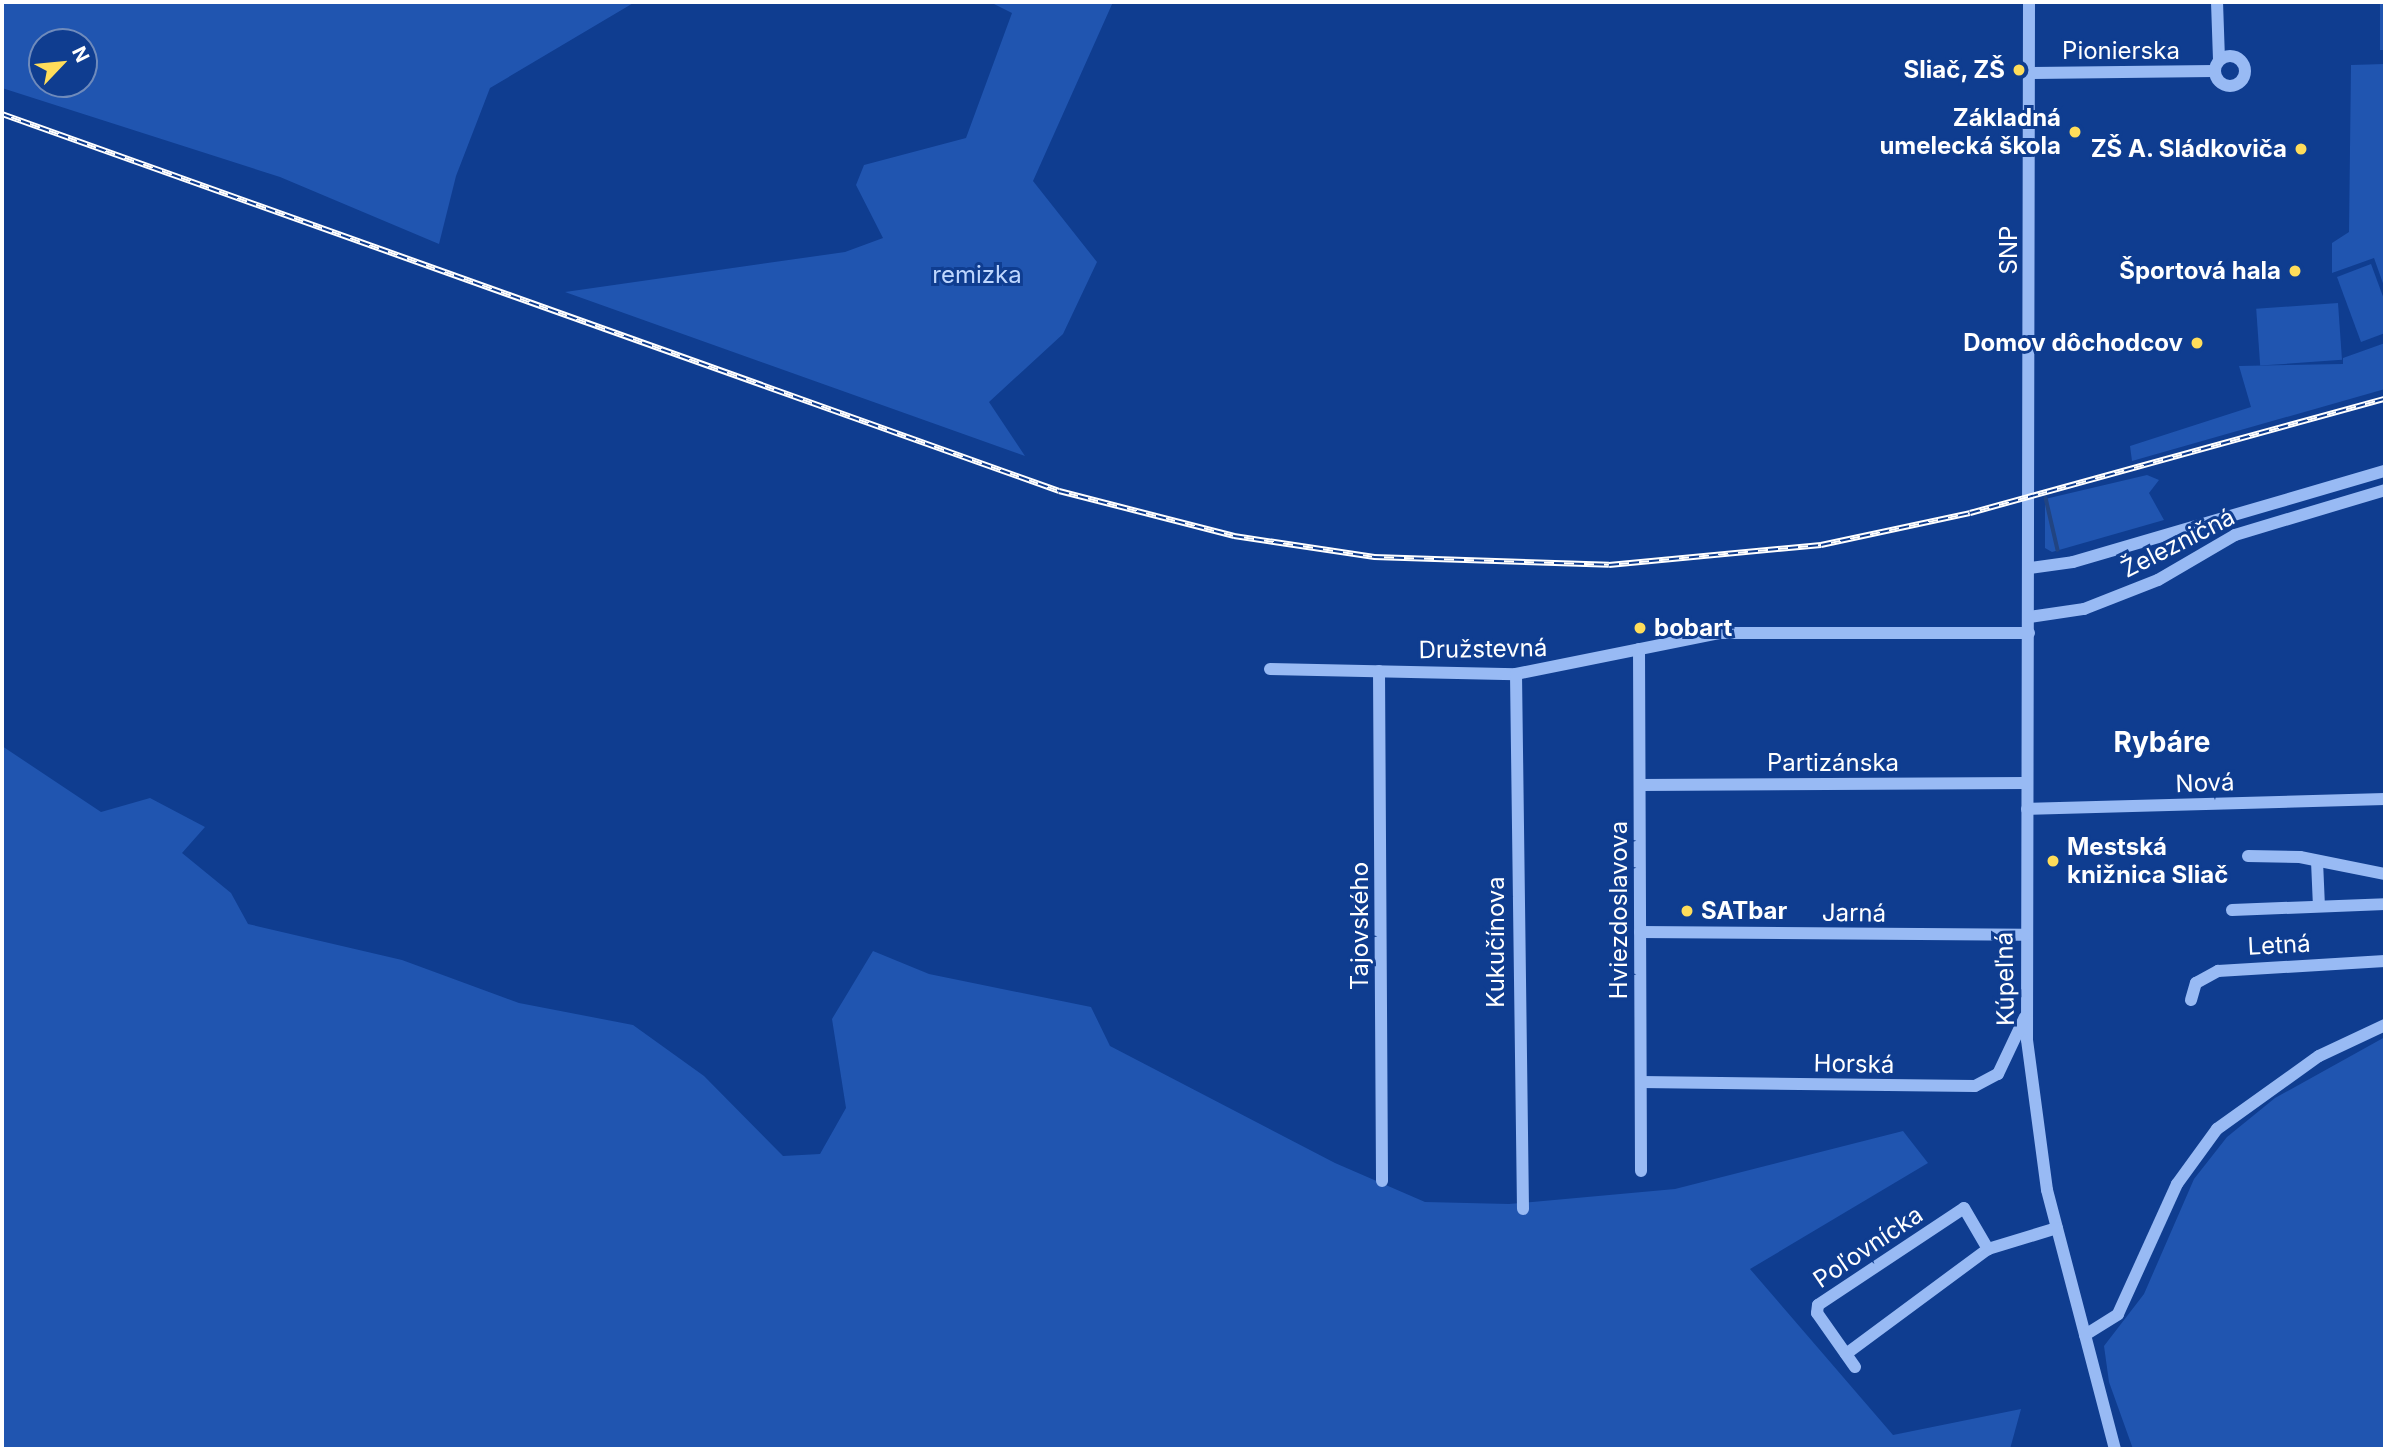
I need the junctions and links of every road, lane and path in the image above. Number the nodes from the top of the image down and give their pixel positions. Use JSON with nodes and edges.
{"nodes":[{"id":1,"x":2029,"y":2,"type":"edge"},
{"id":2,"x":2217,"y":2,"type":"edge"},
{"id":3,"x":2218,"y":63,"type":"junction"},
{"id":4,"x":2029,"y":72,"type":"junction"},
{"id":5,"x":2385,"y":471,"type":"edge"},
{"id":6,"x":2385,"y":490,"type":"edge"},
{"id":7,"x":2031,"y":497,"type":"joint"},
{"id":8,"x":2030,"y":568,"type":"junction"},
{"id":9,"x":2029,"y":617,"type":"junction"},
{"id":10,"x":2029,"y":633,"type":"junction"},
{"id":11,"x":1639,"y":649,"type":"junction"},
{"id":12,"x":1270,"y":669,"type":"dead end"},
{"id":13,"x":1379,"y":671,"type":"junction"},
{"id":14,"x":1516,"y":674,"type":"junction"},
{"id":15,"x":2027,"y":783,"type":"junction"},
{"id":16,"x":1640,"y":785,"type":"junction"},
{"id":17,"x":2385,"y":799,"type":"edge"},
{"id":18,"x":2026,"y":809,"type":"junction"},
{"id":19,"x":2248,"y":856,"type":"dead end"},
{"id":20,"x":2317,"y":861,"type":"junction"},
{"id":21,"x":2385,"y":874,"type":"edge"},
{"id":22,"x":2385,"y":904,"type":"edge"},
{"id":23,"x":2319,"y":906,"type":"junction"},
{"id":24,"x":2232,"y":910,"type":"dead end"},
{"id":25,"x":1640,"y":932,"type":"junction"},
{"id":26,"x":2025,"y":935,"type":"junction"},
{"id":27,"x":2385,"y":961,"type":"edge"},
{"id":28,"x":2191,"y":1000,"type":"dead end"},
{"id":29,"x":2025,"y":1015,"type":"junction"},
{"id":30,"x":2385,"y":1025,"type":"edge"},
{"id":31,"x":1641,"y":1082,"type":"junction"},
{"id":32,"x":1641,"y":1171,"type":"dead end"},
{"id":33,"x":1382,"y":1181,"type":"dead end"},
{"id":34,"x":1522,"y":1209,"type":"dead end"},
{"id":35,"x":2057,"y":1228,"type":"junction"},
{"id":36,"x":1988,"y":1249,"type":"junction"},
{"id":37,"x":2085,"y":1335,"type":"junction"},
{"id":38,"x":1846,"y":1354,"type":"junction"},
{"id":39,"x":1855,"y":1367,"type":"dead end"},
{"id":40,"x":2116,"y":1449,"type":"edge"}],
"edges":[{"from":1,"to":4,"type":"street","name":"SNP"},
{"from":2,"to":3,"type":"street"},
{"from":3,"to":3,"type":"street","name":"Pionierska"},
{"from":3,"to":4,"type":"street","name":"Pionierska"},
{"from":4,"to":7,"type":"street","name":"SNP"},
{"from":5,"to":8,"type":"street","name":"Železničná"},
{"from":6,"to":9,"type":"street","name":"Železničná"},
{"from":7,"to":8,"type":"street","name":"Kúpeľná"},
{"from":8,"to":9,"type":"street","name":"Kúpeľná"},
{"from":9,"to":10,"type":"street","name":"Kúpeľná"},
{"from":10,"to":11,"type":"street","name":"Družstevná"},
{"from":10,"to":15,"type":"street","name":"Kúpeľná"},
{"from":11,"to":14,"type":"street","name":"Družstevná"},
{"from":11,"to":16,"type":"street","name":"Hviezdoslavova"},
{"from":12,"to":13,"type":"street","name":"Družstevná"},
{"from":13,"to":14,"type":"street","name":"Družstevná"},
{"from":13,"to":33,"type":"street","name":"Tajovského"},
{"from":14,"to":34,"type":"street","name":"Kukučínova"},
{"from":15,"to":16,"type":"street","name":"Partizánska"},
{"from":15,"to":18,"type":"street","name":"Kúpeľná"},
{"from":16,"to":25,"type":"street","name":"Hviezdoslavova"},
{"from":17,"to":18,"type":"street","name":"Nová"},
{"from":18,"to":26,"type":"street","name":"Kúpeľná"},
{"from":19,"to":20,"type":"street"},
{"from":20,"to":21,"type":"street"},
{"from":20,"to":23,"type":"street"},
{"from":22,"to":23,"type":"street"},
{"from":23,"to":24,"type":"street"},
{"from":25,"to":26,"type":"street","name":"Jarná"},
{"from":25,"to":31,"type":"street","name":"Hviezdoslavova"},
{"from":26,"to":29,"type":"street","name":"Kúpeľná"},
{"from":27,"to":28,"type":"street","name":"Letná"},
{"from":29,"to":31,"type":"street","name":"Horská"},
{"from":29,"to":35,"type":"street","name":"Kúpeľná"},
{"from":30,"to":37,"type":"street"},
{"from":31,"to":32,"type":"street","name":"Hviezdoslavova"},
{"from":35,"to":36,"type":"street"},
{"from":35,"to":37,"type":"street","name":"Kúpeľná"},
{"from":36,"to":38,"type":"street"},
{"from":36,"to":38,"type":"street","name":"Poľovnícka"},
{"from":37,"to":40,"type":"street","name":"Kúpeľná"},
{"from":38,"to":39,"type":"street","name":"Poľovnícka"}]}
